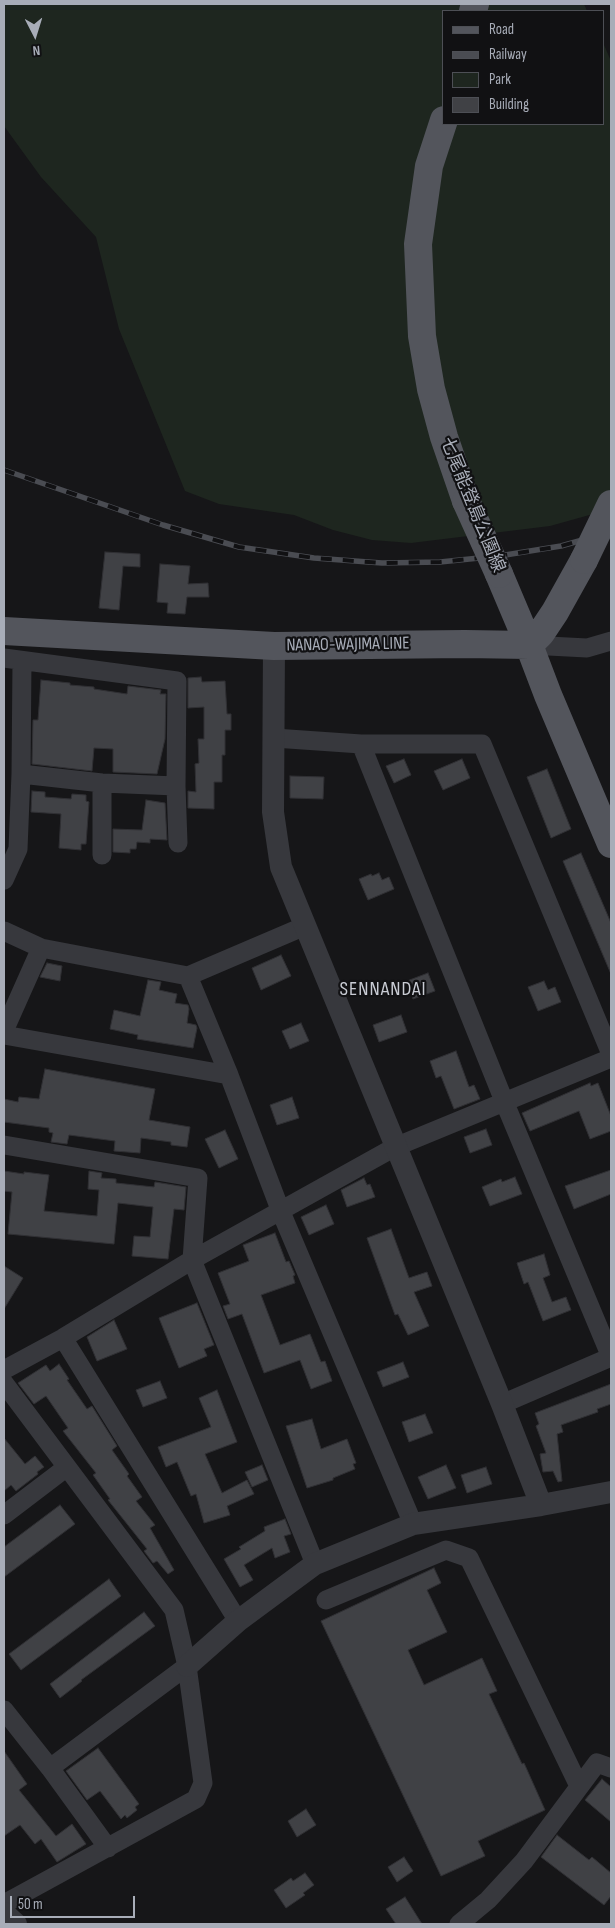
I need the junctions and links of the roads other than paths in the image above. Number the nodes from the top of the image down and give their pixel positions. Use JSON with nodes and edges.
{"nodes":[{"id":1,"x":442,"y":125,"type":"edge"},
{"id":2,"x":611,"y":504,"type":"edge"},
{"id":3,"x":4,"y":631,"type":"edge"},
{"id":4,"x":611,"y":641,"type":"edge"},
{"id":5,"x":529,"y":645,"type":"junction"},
{"id":6,"x":274,"y":646,"type":"junction"},
{"id":7,"x":13,"y":660,"type":"edge"},
{"id":8,"x":274,"y":738,"type":"junction"},
{"id":9,"x":361,"y":744,"type":"junction"},
{"id":10,"x":21,"y":774,"type":"junction"},
{"id":11,"x":102,"y":783,"type":"junction"},
{"id":12,"x":176,"y":786,"type":"junction"},
{"id":13,"x":178,"y":843,"type":"dead end"},
{"id":14,"x":611,"y":844,"type":"edge"},
{"id":15,"x":102,"y":855,"type":"dead end"},
{"id":16,"x":4,"y":880,"type":"edge"},
{"id":17,"x":305,"y":926,"type":"junction"},
{"id":18,"x":4,"y":931,"type":"edge"},
{"id":19,"x":41,"y":948,"type":"junction"},
{"id":20,"x":188,"y":976,"type":"junction"},
{"id":21,"x":4,"y":1031,"type":"edge"},
{"id":22,"x":4,"y":1035,"type":"edge"},
{"id":23,"x":611,"y":1054,"type":"edge"},
{"id":24,"x":611,"y":1058,"type":"edge"},
{"id":25,"x":228,"y":1075,"type":"junction"},
{"id":26,"x":504,"y":1101,"type":"junction"},
{"id":27,"x":4,"y":1145,"type":"edge"},
{"id":28,"x":394,"y":1147,"type":"junction"},
{"id":29,"x":281,"y":1212,"type":"junction"},
{"id":30,"x":192,"y":1260,"type":"junction"},
{"id":31,"x":63,"y":1338,"type":"junction"},
{"id":32,"x":611,"y":1357,"type":"edge"},
{"id":33,"x":4,"y":1370,"type":"edge"},
{"id":34,"x":4,"y":1382,"type":"edge"},
{"id":35,"x":502,"y":1404,"type":"junction"},
{"id":36,"x":67,"y":1467,"type":"junction"},
{"id":37,"x":611,"y":1492,"type":"edge"},
{"id":38,"x":541,"y":1504,"type":"junction"},
{"id":39,"x":4,"y":1515,"type":"edge"},
{"id":40,"x":413,"y":1524,"type":"junction"},
{"id":41,"x":315,"y":1564,"type":"junction"},
{"id":42,"x":326,"y":1600,"type":"dead end"},
{"id":43,"x":238,"y":1621,"type":"junction"},
{"id":44,"x":187,"y":1666,"type":"junction"},
{"id":45,"x":4,"y":1710,"type":"edge"},
{"id":46,"x":50,"y":1768,"type":"junction"},
{"id":47,"x":611,"y":1768,"type":"edge"},
{"id":48,"x":579,"y":1786,"type":"junction"},
{"id":49,"x":108,"y":1848,"type":"junction"},
{"id":50,"x":4,"y":1904,"type":"edge"},
{"id":51,"x":4,"y":1913,"type":"edge"},
{"id":52,"x":16,"y":1924,"type":"edge"},
{"id":53,"x":459,"y":1924,"type":"edge"}],
"edges":[{"from":1,"to":5,"type":"main road","name":"七尾能登島公園線","bridge":true},
{"from":2,"to":5,"type":"main road","bridge":true},
{"from":3,"to":6,"type":"main road","name":"NANAO-WAJIMA LINE"},
{"from":4,"to":5,"type":"street"},
{"from":5,"to":6,"type":"main road","name":"NANAO-WAJIMA LINE"},
{"from":5,"to":14,"type":"main road","name":"七尾能登島公園線"},
{"from":6,"to":8,"type":"street"},
{"from":7,"to":10,"type":"street"},
{"from":7,"to":12,"type":"street"},
{"from":8,"to":9,"type":"street"},
{"from":8,"to":17,"type":"street"},
{"from":9,"to":23,"type":"street"},
{"from":9,"to":26,"type":"street"},
{"from":10,"to":11,"type":"street"},
{"from":10,"to":16,"type":"street"},
{"from":11,"to":12,"type":"street"},
{"from":11,"to":15,"type":"street"},
{"from":12,"to":13,"type":"street"},
{"from":17,"to":20,"type":"street"},
{"from":17,"to":28,"type":"street"},
{"from":18,"to":19,"type":"street"},
{"from":19,"to":20,"type":"street"},
{"from":19,"to":21,"type":"street"},
{"from":20,"to":25,"type":"street"},
{"from":22,"to":25,"type":"street"},
{"from":24,"to":26,"type":"street"},
{"from":25,"to":29,"type":"street"},
{"from":26,"to":28,"type":"street"},
{"from":26,"to":32,"type":"street"},
{"from":27,"to":30,"type":"street"},
{"from":28,"to":29,"type":"street"},
{"from":28,"to":35,"type":"street"},
{"from":29,"to":30,"type":"street"},
{"from":29,"to":40,"type":"street"},
{"from":30,"to":31,"type":"street"},
{"from":30,"to":41,"type":"street"},
{"from":31,"to":33,"type":"street"},
{"from":31,"to":43,"type":"street"},
{"from":32,"to":35,"type":"street"},
{"from":34,"to":36,"type":"street"},
{"from":35,"to":38,"type":"street"},
{"from":36,"to":39,"type":"street"},
{"from":36,"to":44,"type":"street"},
{"from":37,"to":38,"type":"street"},
{"from":38,"to":40,"type":"street"},
{"from":40,"to":41,"type":"street"},
{"from":41,"to":43,"type":"street"},
{"from":42,"to":48,"type":"street"},
{"from":43,"to":44,"type":"street"},
{"from":44,"to":46,"type":"street"},
{"from":44,"to":49,"type":"street"},
{"from":45,"to":46,"type":"street"},
{"from":46,"to":49,"type":"street"},
{"from":47,"to":48,"type":"street"},
{"from":48,"to":53,"type":"street"},
{"from":49,"to":50,"type":"street"},
{"from":51,"to":52,"type":"street"}]}
